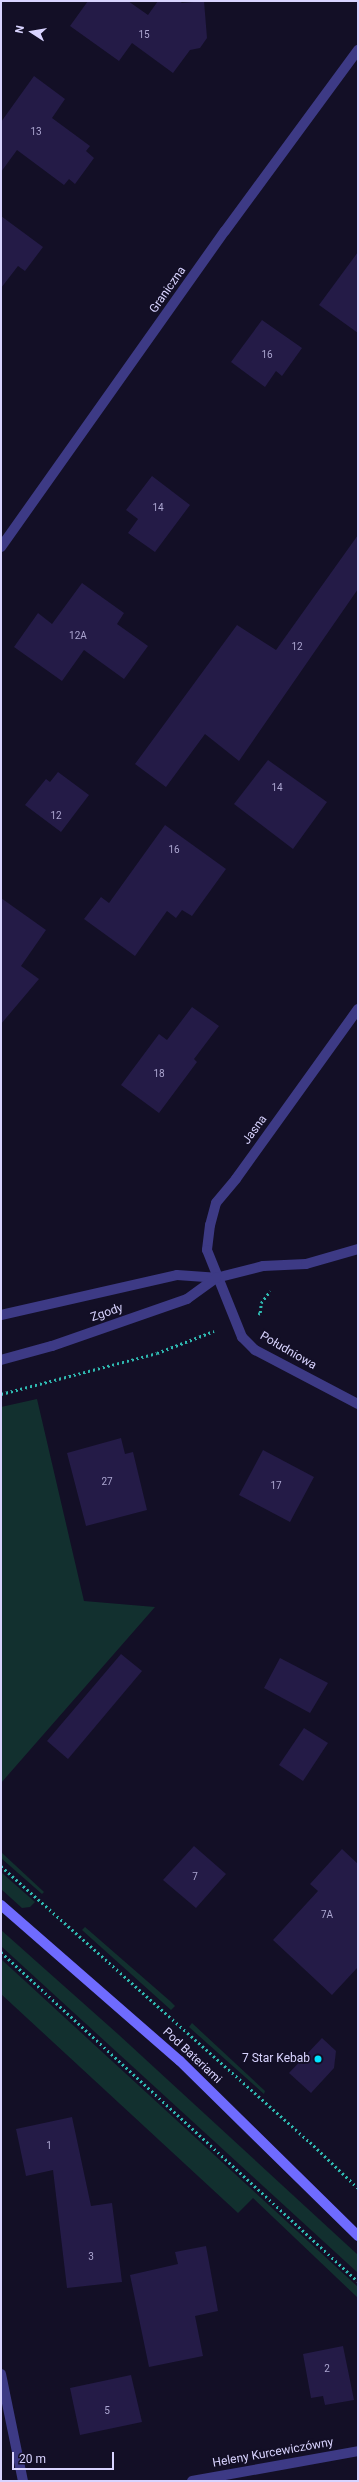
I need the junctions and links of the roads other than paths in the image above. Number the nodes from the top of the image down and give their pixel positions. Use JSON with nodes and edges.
{"nodes":[{"id":1,"x":358,"y":50,"type":"edge"},
{"id":2,"x":1,"y":547,"type":"edge"},
{"id":3,"x":358,"y":1009,"type":"edge"},
{"id":4,"x":358,"y":1249,"type":"edge"},
{"id":5,"x":216,"y":1278,"type":"junction"},
{"id":6,"x":1,"y":1315,"type":"edge"},
{"id":7,"x":1,"y":1360,"type":"edge"},
{"id":8,"x":358,"y":1404,"type":"edge"},
{"id":9,"x":1,"y":1905,"type":"edge"},
{"id":10,"x":358,"y":2236,"type":"edge"},
{"id":11,"x":1,"y":2374,"type":"edge"},
{"id":12,"x":358,"y":2451,"type":"edge"},
{"id":13,"x":23,"y":2481,"type":"edge"},
{"id":14,"x":192,"y":2481,"type":"edge"}],
"edges":[{"from":1,"to":2,"type":"street","name":"Graniczna"},
{"from":3,"to":5,"type":"street","name":"Jasna"},
{"from":4,"to":5,"type":"street","name":"Zgody"},
{"from":5,"to":6,"type":"street","name":"Zgody"},
{"from":5,"to":7,"type":"street","name":"Zgody"},
{"from":5,"to":8,"type":"street","name":"Południowa"},
{"from":9,"to":10,"type":"street","name":"Pod Bateriami"},
{"from":11,"to":13,"type":"street"},
{"from":12,"to":14,"type":"street","name":"Heleny Kurcewiczówny"}]}
